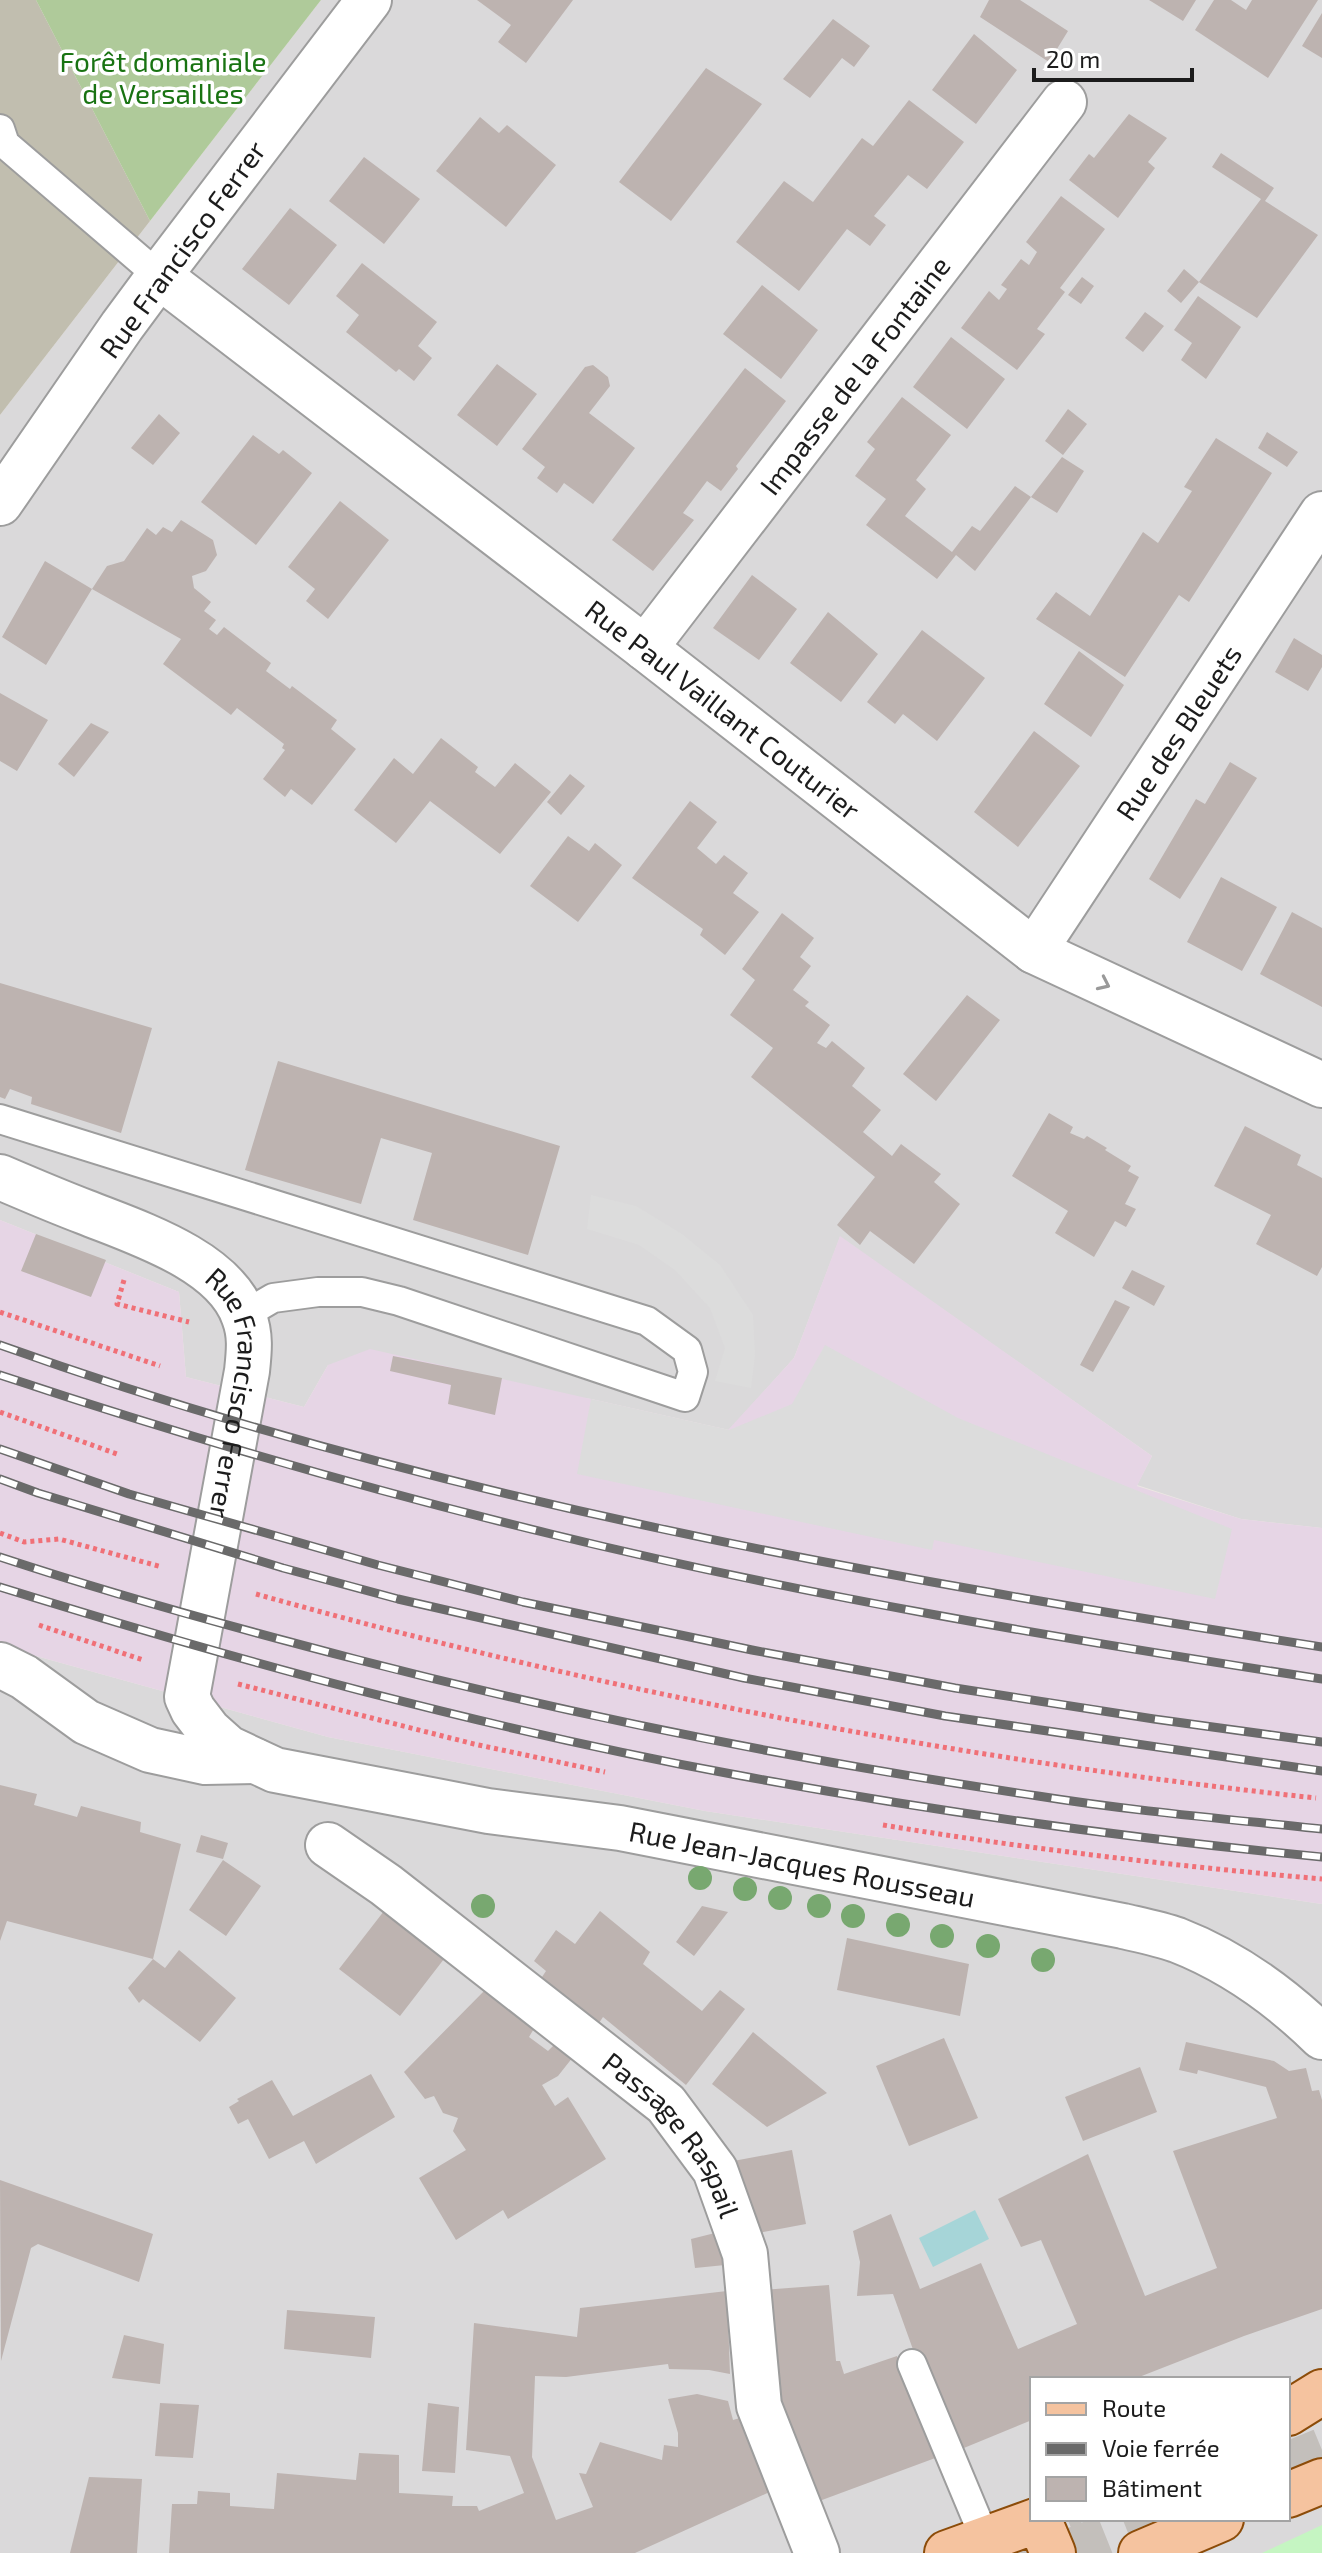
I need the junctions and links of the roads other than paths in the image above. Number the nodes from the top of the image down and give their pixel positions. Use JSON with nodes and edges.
{"nodes":[{"id":1,"x":369,"y":0,"type":"edge"},
{"id":2,"x":1064,"y":102,"type":"dead end"},
{"id":3,"x":0,"y":129,"type":"edge"},
{"id":4,"x":159,"y":276,"type":"junction"},
{"id":5,"x":0,"y":503,"type":"edge"},
{"id":6,"x":1322,"y":514,"type":"edge"},
{"id":7,"x":645,"y":648,"type":"junction"},
{"id":8,"x":1034,"y":951,"type":"junction"},
{"id":9,"x":1322,"y":1085,"type":"edge"},
{"id":10,"x":0,"y":1119,"type":"edge"},
{"id":11,"x":0,"y":1177,"type":"edge"},
{"id":12,"x":244,"y":1315,"type":"junction"},
{"id":13,"x":12,"y":1671,"type":"edge"},
{"id":14,"x":255,"y":1761,"type":"junction"},
{"id":15,"x":328,"y":1845,"type":"dead end"},
{"id":16,"x":1322,"y":2037,"type":"edge"},
{"id":17,"x":912,"y":2364,"type":"dead end"},
{"id":18,"x":1322,"y":2392,"type":"edge"},
{"id":19,"x":1290,"y":2412,"type":"edge"},
{"id":20,"x":1322,"y":2481,"type":"edge"},
{"id":21,"x":1290,"y":2494,"type":"edge"},
{"id":22,"x":1035,"y":2521,"type":"edge"},
{"id":23,"x":1041,"y":2521,"type":"edge"},
{"id":24,"x":1131,"y":2521,"type":"edge"},
{"id":25,"x":1216,"y":2521,"type":"edge"},
{"id":26,"x":966,"y":2547,"type":"edge"},
{"id":27,"x":817,"y":2553,"type":"edge"},
{"id":28,"x":1053,"y":2553,"type":"edge"},
{"id":29,"x":1141,"y":2553,"type":"edge"}],
"edges":[{"from":1,"to":4,"type":"street","name":"Rue Francisco Ferrer"},
{"from":2,"to":7,"type":"street","name":"Impasse de la Fontaine"},
{"from":3,"to":4,"type":"lane"},
{"from":4,"to":5,"type":"street","name":"Rue Francisco Ferrer"},
{"from":4,"to":7,"type":"street","name":"Rue Paul Vaillant Couturier"},
{"from":6,"to":8,"type":"street","name":"Rue des Bleuets"},
{"from":7,"to":8,"type":"street","name":"Rue Paul Vaillant Couturier"},
{"from":8,"to":9,"type":"street","name":"Rue Paul Vaillant Couturier","one_way":true},
{"from":10,"to":12,"type":"lane"},
{"from":11,"to":12,"type":"street","name":"Rue Francisco Ferrer"},
{"from":12,"to":14,"type":"street","name":"Rue Francisco Ferrer"},
{"from":13,"to":14,"type":"street"},
{"from":14,"to":16,"type":"street","name":"Rue Jean-Jacques Rousseau"},
{"from":15,"to":27,"type":"street","name":"Passage Raspail"},
{"from":17,"to":26,"type":"lane"},
{"from":18,"to":19,"type":"main road"},
{"from":20,"to":21,"type":"main road"},
{"from":22,"to":26,"type":"main road"},
{"from":23,"to":28,"type":"main road"},
{"from":24,"to":29,"type":"main road"},
{"from":25,"to":29,"type":"main road"}]}
